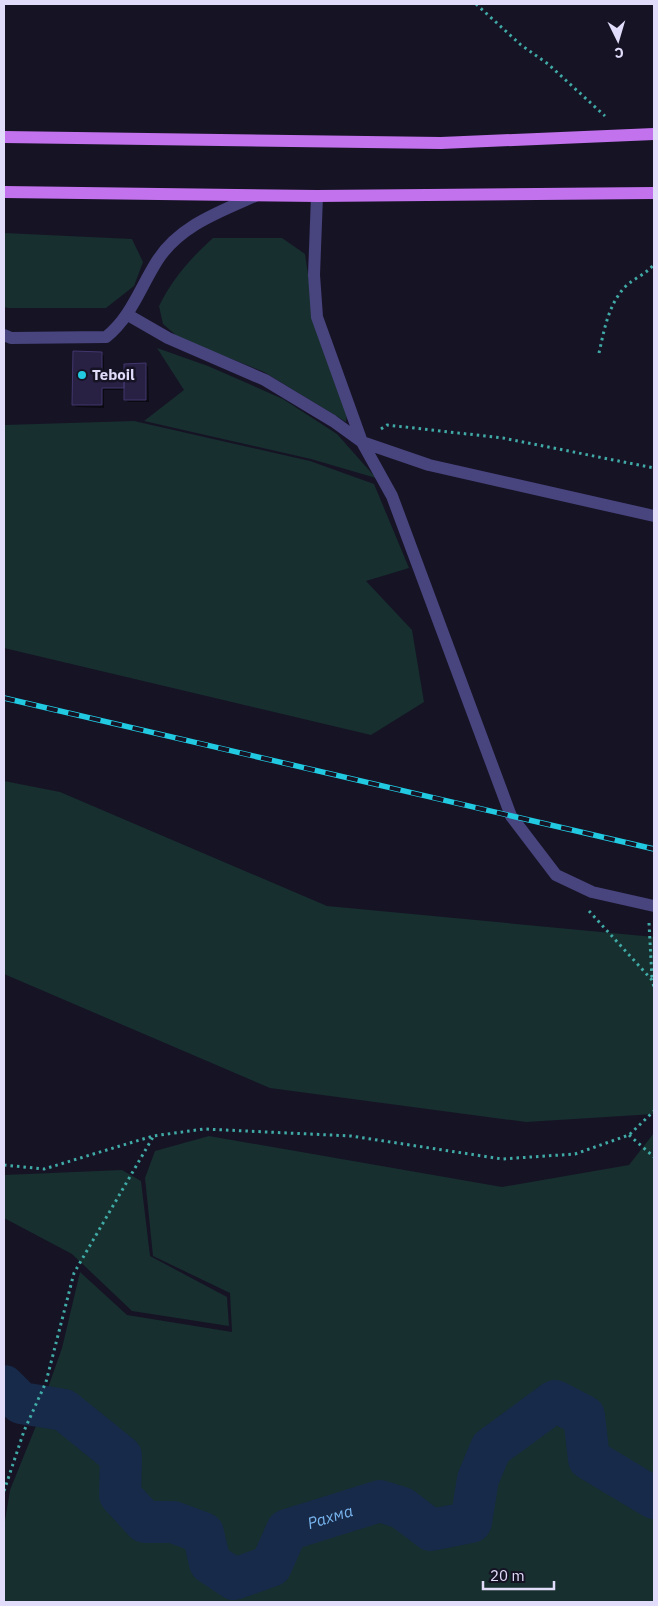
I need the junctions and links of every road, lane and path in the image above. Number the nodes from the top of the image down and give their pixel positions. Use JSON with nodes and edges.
{"nodes":[{"id":1,"x":476,"y":4,"type":"edge"},
{"id":2,"x":612,"y":117,"type":"dead end"},
{"id":3,"x":654,"y":134,"type":"edge"},
{"id":4,"x":4,"y":138,"type":"edge"},
{"id":5,"x":4,"y":192,"type":"edge"},
{"id":6,"x":654,"y":193,"type":"edge"},
{"id":7,"x":255,"y":196,"type":"junction"},
{"id":8,"x":317,"y":196,"type":"junction"},
{"id":9,"x":654,"y":264,"type":"edge"},
{"id":10,"x":128,"y":315,"type":"junction"},
{"id":11,"x":4,"y":335,"type":"edge"},
{"id":12,"x":599,"y":353,"type":"dead end"},
{"id":13,"x":362,"y":442,"type":"junction"},
{"id":14,"x":654,"y":468,"type":"edge"},
{"id":15,"x":654,"y":516,"type":"edge"},
{"id":16,"x":651,"y":906,"type":"edge"},
{"id":17,"x":588,"y":910,"type":"dead end"},
{"id":18,"x":652,"y":980,"type":"junction"},
{"id":19,"x":654,"y":987,"type":"edge"},
{"id":20,"x":654,"y":1111,"type":"edge"},
{"id":21,"x":629,"y":1135,"type":"junction"},
{"id":22,"x":153,"y":1136,"type":"junction"},
{"id":23,"x":654,"y":1157,"type":"edge"},
{"id":24,"x":4,"y":1165,"type":"edge"},
{"id":25,"x":4,"y":1491,"type":"edge"}],
"edges":[{"from":1,"to":2,"type":"path"},
{"from":3,"to":4,"type":"main road"},
{"from":5,"to":7,"type":"main road"},
{"from":6,"to":8,"type":"main road"},
{"from":7,"to":8,"type":"main road"},
{"from":7,"to":10,"type":"street"},
{"from":8,"to":13,"type":"street"},
{"from":9,"to":12,"type":"path"},
{"from":10,"to":11,"type":"street"},
{"from":10,"to":13,"type":"street"},
{"from":13,"to":14,"type":"path"},
{"from":13,"to":15,"type":"street"},
{"from":13,"to":16,"type":"street"},
{"from":16,"to":18,"type":"path"},
{"from":17,"to":18,"type":"path"},
{"from":18,"to":19,"type":"path"},
{"from":20,"to":21,"type":"path"},
{"from":21,"to":22,"type":"path"},
{"from":21,"to":23,"type":"path"},
{"from":22,"to":24,"type":"path"},
{"from":22,"to":25,"type":"path"}]}
